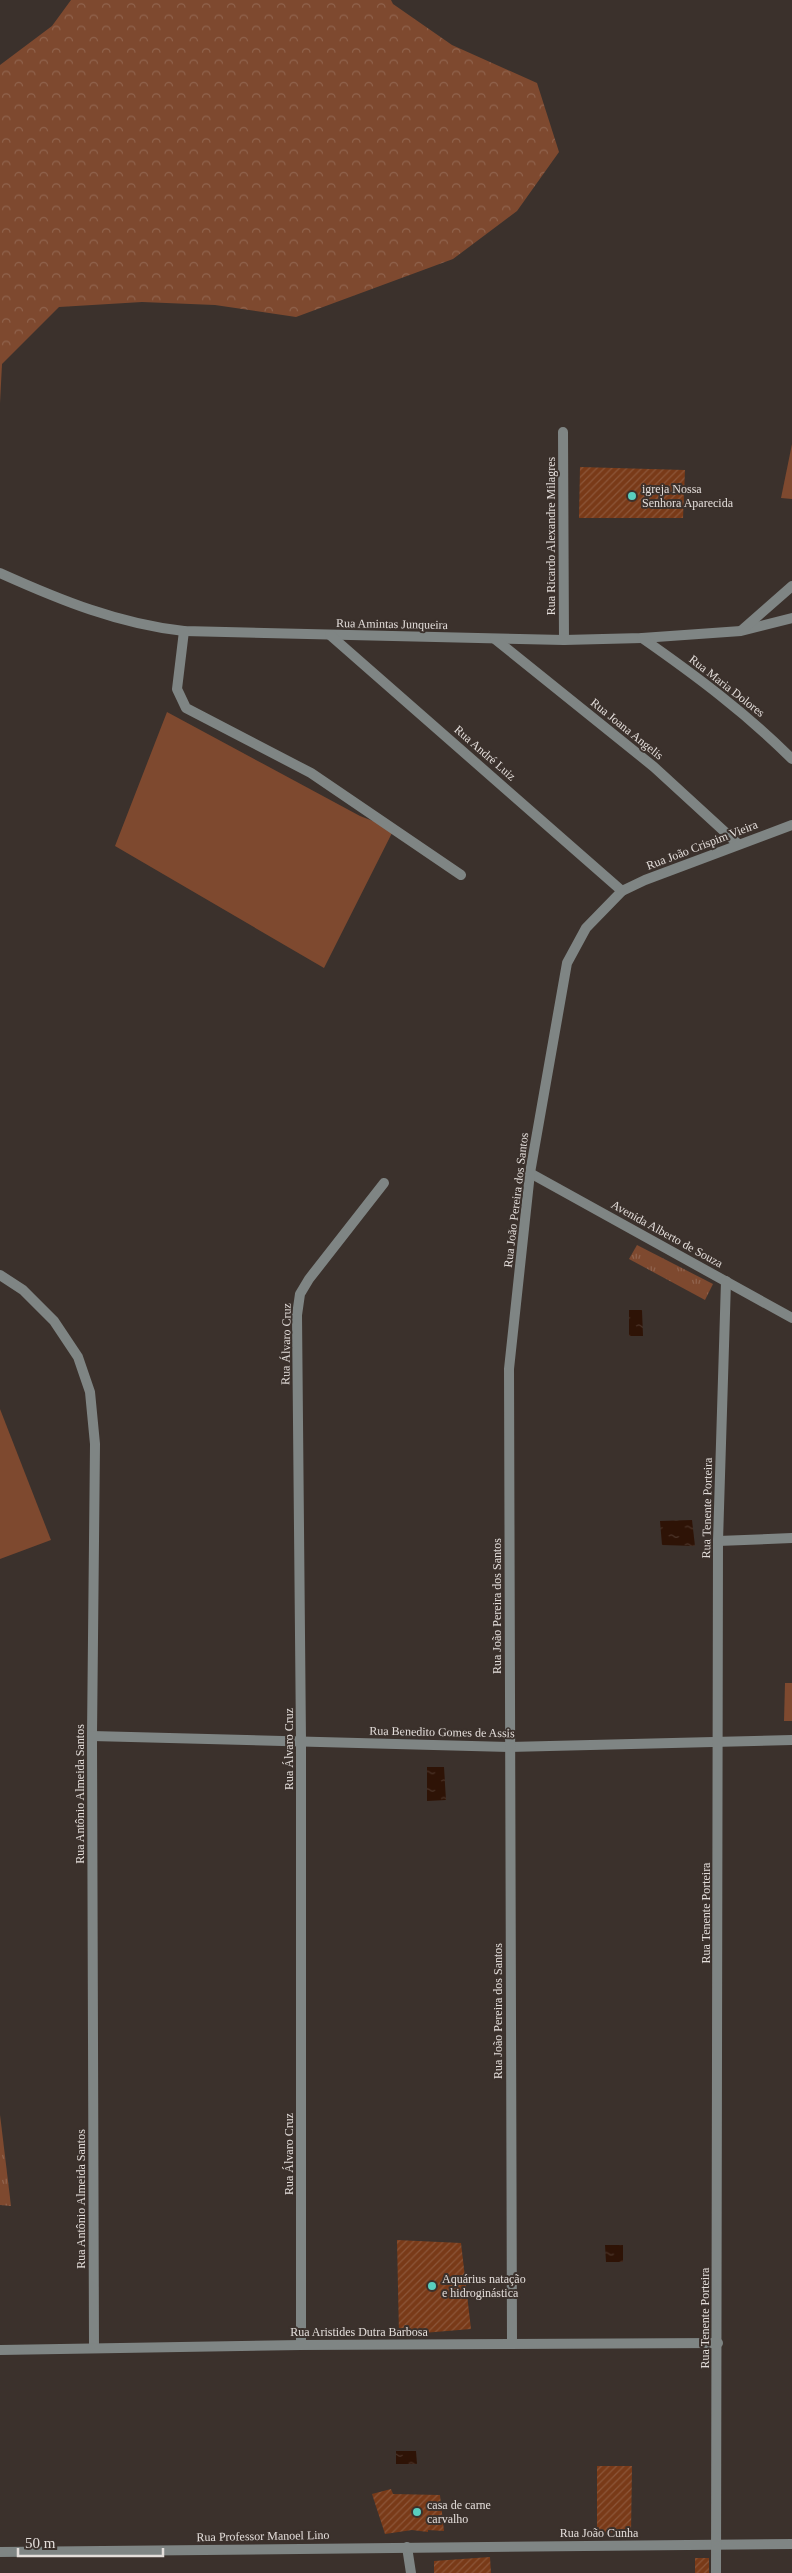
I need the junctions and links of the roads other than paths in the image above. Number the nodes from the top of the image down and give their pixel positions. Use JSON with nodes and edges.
{"nodes":[{"id":1,"x":563,"y":432,"type":"dead end"},
{"id":2,"x":0,"y":574,"type":"edge"},
{"id":3,"x":792,"y":586,"type":"edge"},
{"id":4,"x":792,"y":618,"type":"edge"},
{"id":5,"x":184,"y":631,"type":"junction"},
{"id":6,"x":741,"y":631,"type":"junction"},
{"id":7,"x":330,"y":635,"type":"junction"},
{"id":8,"x":642,"y":638,"type":"junction"},
{"id":9,"x":495,"y":639,"type":"junction"},
{"id":10,"x":564,"y":640,"type":"junction"},
{"id":11,"x":792,"y":759,"type":"edge"},
{"id":12,"x":792,"y":825,"type":"edge"},
{"id":13,"x":738,"y":844,"type":"junction"},
{"id":14,"x":461,"y":875,"type":"dead end"},
{"id":15,"x":622,"y":891,"type":"junction"},
{"id":16,"x":530,"y":1173,"type":"junction"},
{"id":17,"x":384,"y":1183,"type":"dead end"},
{"id":18,"x":0,"y":1275,"type":"edge"},
{"id":19,"x":726,"y":1281,"type":"junction"},
{"id":20,"x":792,"y":1318,"type":"edge"},
{"id":21,"x":792,"y":1538,"type":"edge"},
{"id":22,"x":718,"y":1541,"type":"junction"},
{"id":23,"x":92,"y":1736,"type":"junction"},
{"id":24,"x":720,"y":1740,"type":"junction"},
{"id":25,"x":792,"y":1740,"type":"edge"},
{"id":26,"x":301,"y":1741,"type":"junction"},
{"id":27,"x":509,"y":1747,"type":"junction"},
{"id":28,"x":718,"y":2343,"type":"junction"},
{"id":29,"x":512,"y":2344,"type":"junction"},
{"id":30,"x":301,"y":2345,"type":"junction"},
{"id":31,"x":94,"y":2348,"type":"junction"},
{"id":32,"x":0,"y":2350,"type":"edge"},
{"id":33,"x":792,"y":2544,"type":"edge"},
{"id":34,"x":716,"y":2545,"type":"junction"},
{"id":35,"x":407,"y":2547,"type":"junction"},
{"id":36,"x":0,"y":2552,"type":"edge"},
{"id":37,"x":411,"y":2573,"type":"edge"},
{"id":38,"x":716,"y":2573,"type":"edge"}],
"edges":[{"from":1,"to":10,"type":"street","name":"Rua Ricardo Alexandre Milagres"},
{"from":2,"to":5,"type":"street","name":"Rua Amintas Junqueira"},
{"from":3,"to":6,"type":"street"},
{"from":4,"to":6,"type":"street","name":"Rua Amintas Junqueira"},
{"from":5,"to":7,"type":"street","name":"Rua Amintas Junqueira"},
{"from":5,"to":14,"type":"street"},
{"from":6,"to":8,"type":"street","name":"Rua Amintas Junqueira"},
{"from":7,"to":9,"type":"street","name":"Rua Amintas Junqueira"},
{"from":7,"to":15,"type":"street","name":"Rua André Luiz"},
{"from":8,"to":10,"type":"street","name":"Rua Amintas Junqueira"},
{"from":8,"to":11,"type":"street","name":"Rua Maria Dolores"},
{"from":9,"to":10,"type":"street","name":"Rua Amintas Junqueira"},
{"from":9,"to":13,"type":"street","name":"Rua Joana Angelis"},
{"from":12,"to":13,"type":"street","name":"Rua João Crispim Vieira"},
{"from":13,"to":15,"type":"street","name":"Rua João Crispim Vieira"},
{"from":15,"to":16,"type":"street","name":"Rua João Pereira dos Santos"},
{"from":16,"to":19,"type":"street","name":"Avenida Alberto de Souza"},
{"from":16,"to":27,"type":"street","name":"Rua João Pereira dos Santos"},
{"from":17,"to":26,"type":"street","name":"Rua Álvaro Cruz"},
{"from":18,"to":23,"type":"street","name":"Rua Antônio Almeida Santos"},
{"from":19,"to":20,"type":"street","name":"Avenida Alberto de Souza"},
{"from":19,"to":22,"type":"street","name":"Rua Tenente Porteira"},
{"from":21,"to":22,"type":"street"},
{"from":22,"to":24,"type":"street","name":"Rua Tenente Porteira"},
{"from":23,"to":26,"type":"street","name":"Rua Benedito Gomes de Assis"},
{"from":23,"to":31,"type":"street","name":"Rua Antônio Almeida Santos"},
{"from":24,"to":25,"type":"street","name":"Rua Benedito Gomes de Assis"},
{"from":24,"to":27,"type":"street","name":"Rua Benedito Gomes de Assis"},
{"from":24,"to":28,"type":"street","name":"Rua Tenente Porteira"},
{"from":26,"to":27,"type":"street","name":"Rua Benedito Gomes de Assis"},
{"from":26,"to":30,"type":"street","name":"Rua Álvaro Cruz"},
{"from":27,"to":29,"type":"street","name":"Rua João Pereira dos Santos"},
{"from":28,"to":29,"type":"street","name":"Rua Aristides Dutra Barbosa"},
{"from":28,"to":34,"type":"street","name":"Rua Tenente Porteira"},
{"from":29,"to":30,"type":"street","name":"Rua Aristides Dutra Barbosa"},
{"from":30,"to":31,"type":"street","name":"Rua Aristides Dutra Barbosa"},
{"from":31,"to":32,"type":"street","name":"Rua Aristides Dutra Barbosa"},
{"from":33,"to":34,"type":"street","name":"Rua João Cunha"},
{"from":34,"to":35,"type":"street","name":"Rua João Cunha"},
{"from":34,"to":38,"type":"street","name":"Rua Tenente Porteira"},
{"from":35,"to":36,"type":"street","name":"Rua Professor Manoel Lino"},
{"from":35,"to":37,"type":"street"}]}
